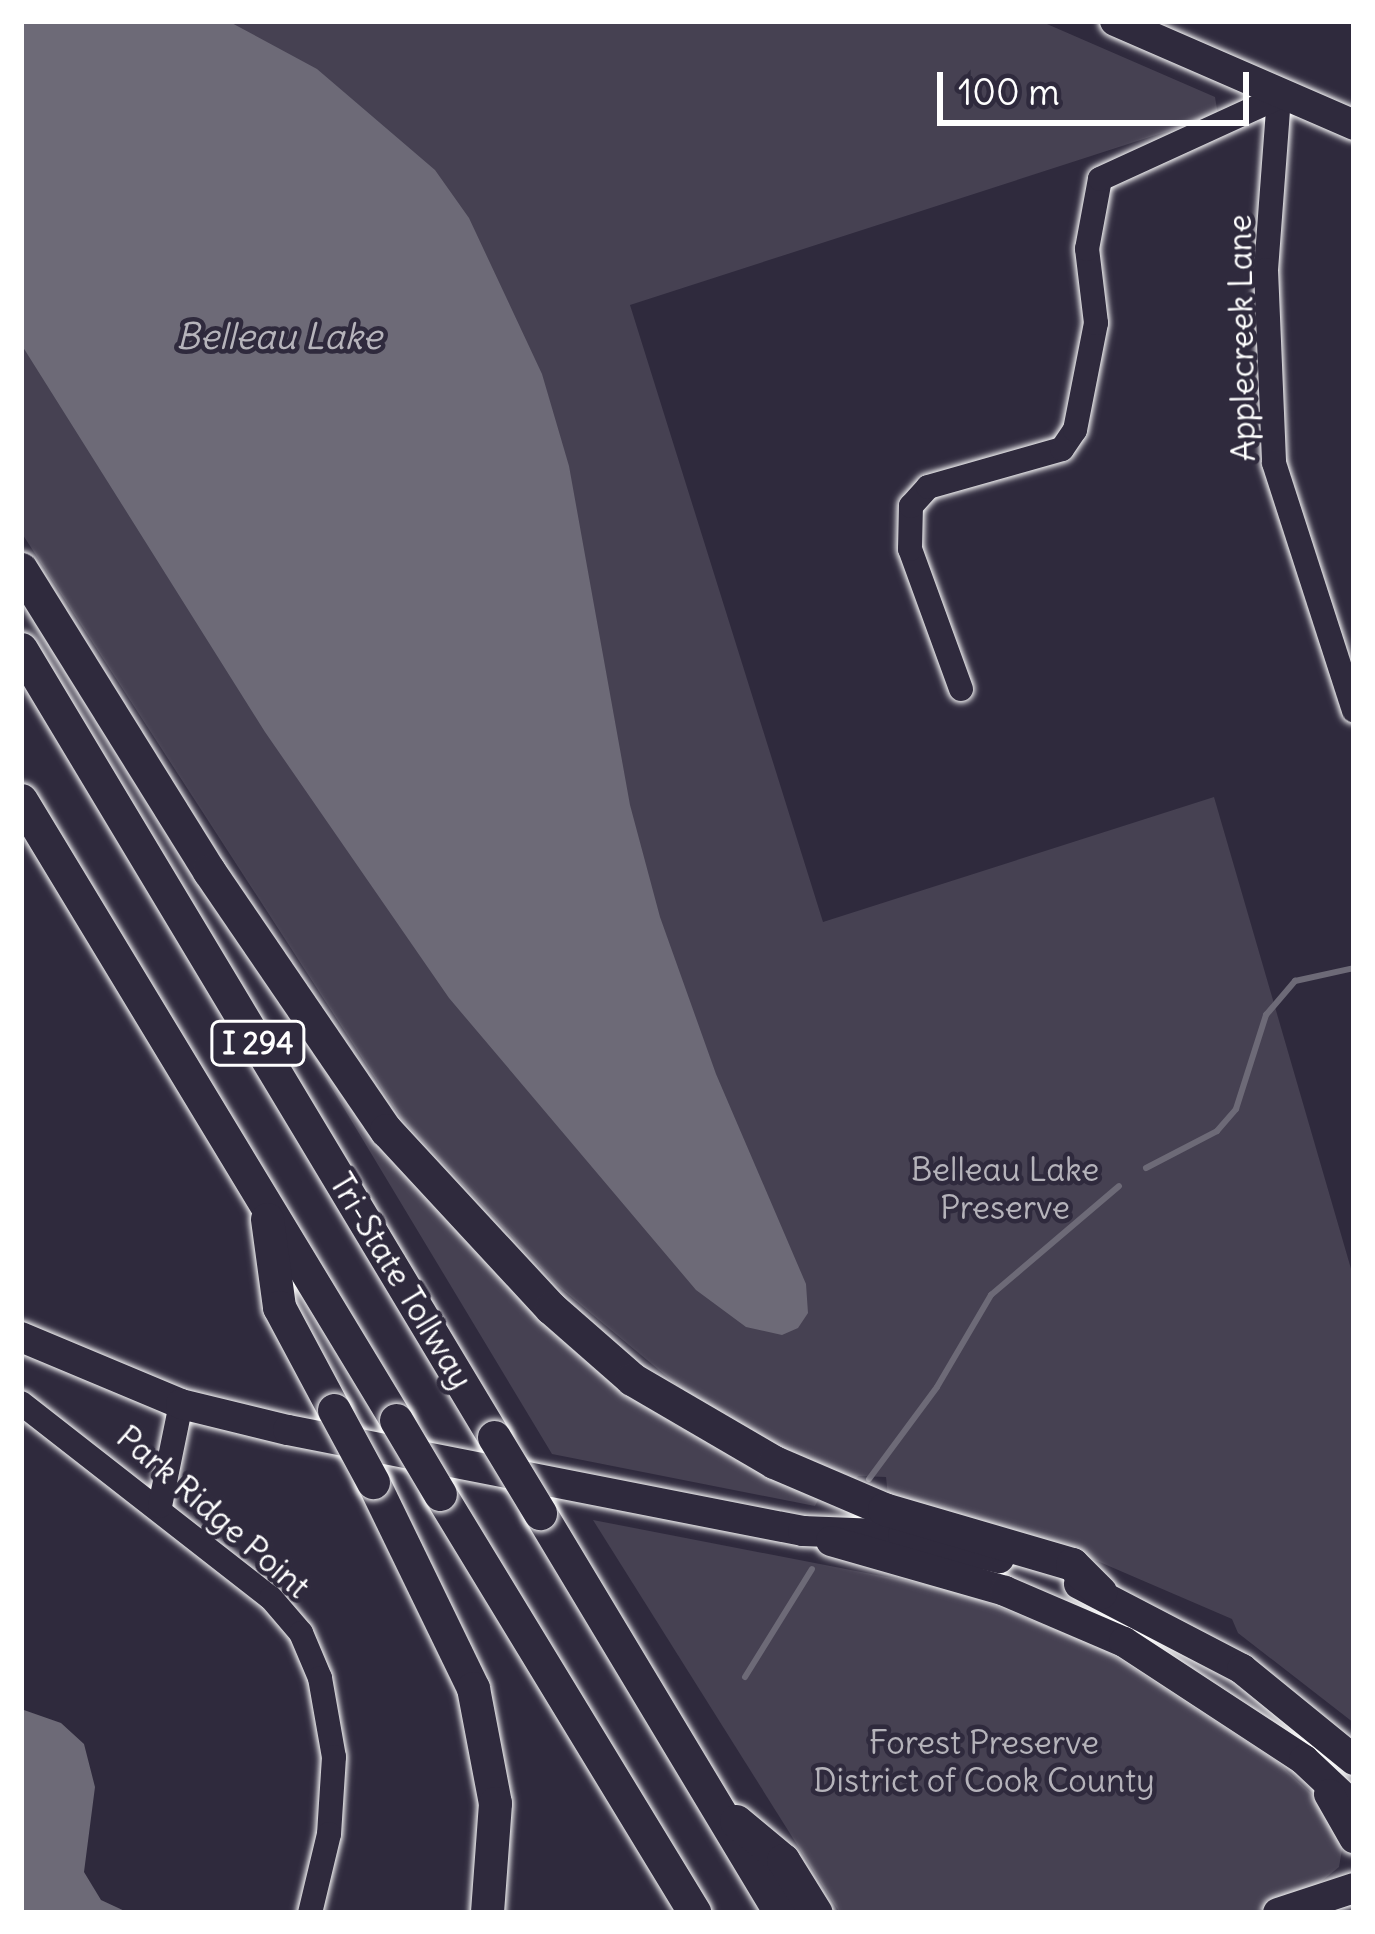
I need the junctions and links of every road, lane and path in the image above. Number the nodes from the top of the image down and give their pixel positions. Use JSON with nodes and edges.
{"nodes":[{"id":1,"x":1115,"y":21,"type":"edge"},
{"id":2,"x":1279,"y":97,"type":"junction"},
{"id":3,"x":1354,"y":125,"type":"edge"},
{"id":4,"x":21,"y":569,"type":"edge"},
{"id":5,"x":21,"y":649,"type":"edge"},
{"id":6,"x":961,"y":689,"type":"dead end"},
{"id":7,"x":1354,"y":710,"type":"edge"},
{"id":8,"x":21,"y":800,"type":"edge"},
{"id":9,"x":266,"y":1205,"type":"junction"},
{"id":10,"x":21,"y":1337,"type":"edge"},
{"id":11,"x":21,"y":1403,"type":"edge"},
{"id":12,"x":181,"y":1404,"type":"junction"},
{"id":13,"x":160,"y":1506,"type":"junction"},
{"id":14,"x":803,"y":1531,"type":"junction"},
{"id":15,"x":1100,"y":1592,"type":"junction"},
{"id":16,"x":1242,"y":1669,"type":"junction"},
{"id":17,"x":1354,"y":1741,"type":"edge"},
{"id":18,"x":1304,"y":1760,"type":"junction"},
{"id":19,"x":1354,"y":1760,"type":"edge"},
{"id":20,"x":715,"y":1803,"type":"junction"},
{"id":21,"x":1354,"y":1808,"type":"edge"},
{"id":22,"x":648,"y":1834,"type":"junction"},
{"id":23,"x":1354,"y":1838,"type":"edge"},
{"id":24,"x":1348,"y":1884,"type":"edge"},
{"id":25,"x":310,"y":1913,"type":"edge"},
{"id":26,"x":487,"y":1913,"type":"edge"},
{"id":27,"x":668,"y":1913,"type":"edge"},
{"id":28,"x":694,"y":1913,"type":"edge"},
{"id":29,"x":780,"y":1913,"type":"edge"},
{"id":30,"x":816,"y":1913,"type":"edge"},
{"id":31,"x":1278,"y":1913,"type":"edge"}],
"edges":[{"from":1,"to":2,"type":"main road"},
{"from":2,"to":3,"type":"main road"},
{"from":2,"to":6,"type":"street"},
{"from":2,"to":7,"type":"street","name":"Applecreek Lane"},
{"from":4,"to":15,"type":"highway"},
{"from":5,"to":20,"type":"highway","name":"Tri-State Tollway","number":"I 294","bridge":true},
{"from":8,"to":9,"type":"highway","number":"I 294"},
{"from":9,"to":22,"type":"highway","number":"I 294","bridge":true},
{"from":9,"to":26,"type":"highway","bridge":true},
{"from":10,"to":12,"type":"main road"},
{"from":11,"to":13,"type":"street","name":"Park Ridge Point"},
{"from":12,"to":13,"type":"street"},
{"from":12,"to":14,"type":"main road"},
{"from":13,"to":25,"type":"street","name":"Park Ridge Point"},
{"from":14,"to":15,"type":"main road"},
{"from":14,"to":18,"type":"main road"},
{"from":15,"to":16,"type":"main road"},
{"from":16,"to":17,"type":"main road"},
{"from":16,"to":19,"type":"main road"},
{"from":18,"to":21,"type":"main road"},
{"from":18,"to":23,"type":"main road"},
{"from":20,"to":29,"type":"highway","name":"Tri-State Tollway","number":"I 294"},
{"from":20,"to":30,"type":"highway"},
{"from":22,"to":27,"type":"highway"},
{"from":22,"to":28,"type":"highway","number":"I 294"},
{"from":24,"to":31,"type":"main road"}]}
